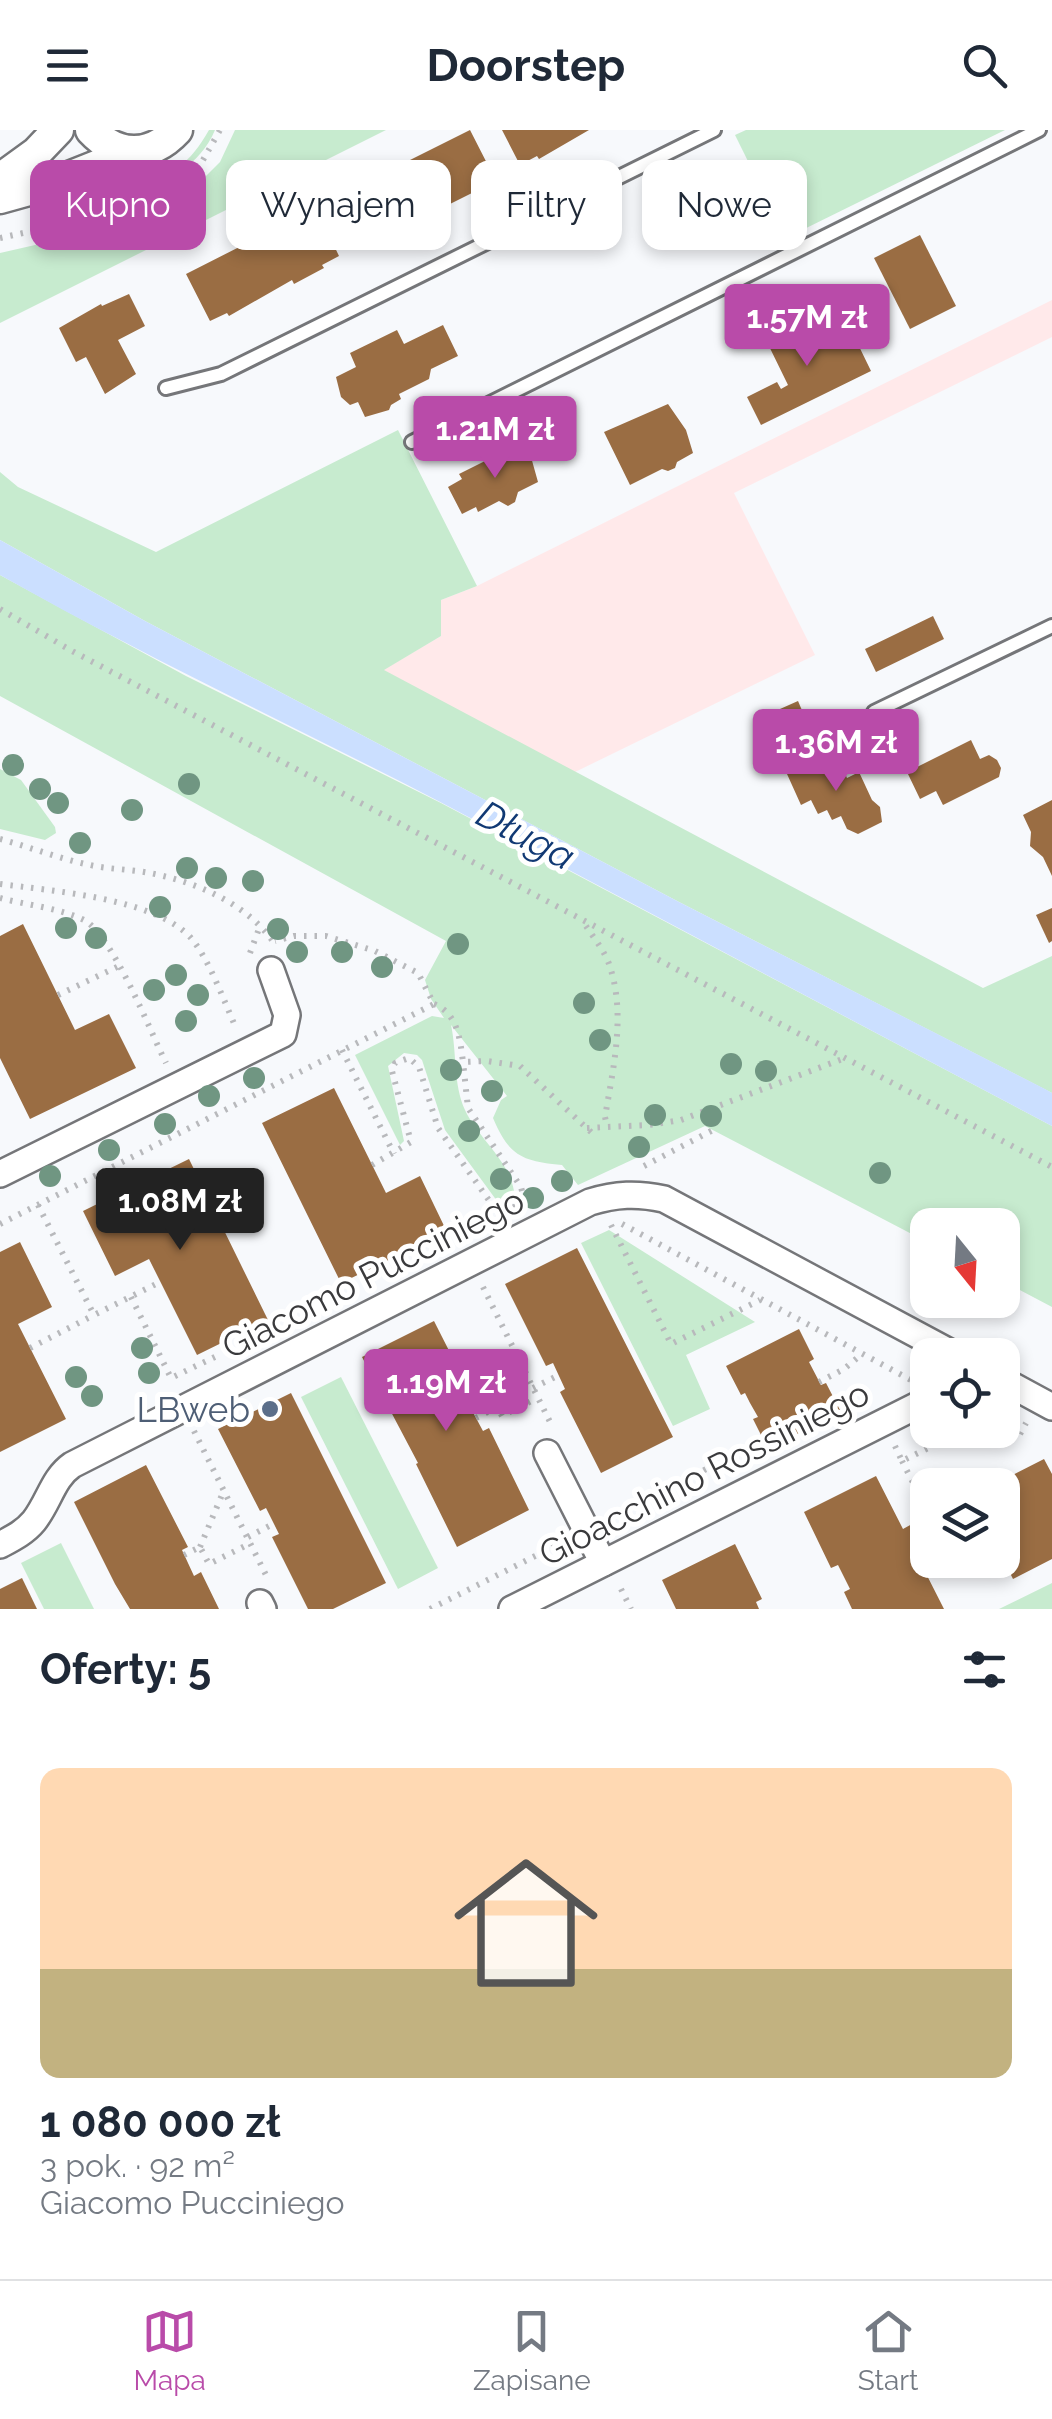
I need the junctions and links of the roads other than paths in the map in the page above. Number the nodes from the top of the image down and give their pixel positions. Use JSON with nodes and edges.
{"nodes":[{"id":1,"x":58,"y":130,"type":"edge"},
{"id":2,"x":91,"y":130,"type":"edge"},
{"id":3,"x":177,"y":130,"type":"edge"},
{"id":4,"x":714,"y":130,"type":"edge"},
{"id":5,"x":1040,"y":130,"type":"edge"},
{"id":6,"x":132,"y":152,"type":"junction"},
{"id":7,"x":0,"y":179,"type":"edge"},
{"id":8,"x":0,"y":198,"type":"edge"},
{"id":9,"x":166,"y":388,"type":"dead end"},
{"id":10,"x":412,"y":442,"type":"dead end"},
{"id":11,"x":1052,"y":626,"type":"edge"},
{"id":12,"x":874,"y":712,"type":"dead end"},
{"id":13,"x":272,"y":970,"type":"road end"},
{"id":14,"x":0,"y":1174,"type":"edge"},
{"id":15,"x":923,"y":1338,"type":"edge"},
{"id":16,"x":1020,"y":1390,"type":"edge"},
{"id":17,"x":1052,"y":1407,"type":"edge"},
{"id":18,"x":910,"y":1408,"type":"edge"},
{"id":19,"x":554,"y":1448,"type":"road end"},
{"id":20,"x":0,"y":1545,"type":"edge"},
{"id":21,"x":602,"y":1564,"type":"junction"},
{"id":22,"x":512,"y":1609,"type":"edge"}],
"edges":[{"from":1,"to":7,"type":"street"},
{"from":2,"to":6,"type":"street"},
{"from":3,"to":6,"type":"street"},
{"from":4,"to":9,"type":"lane"},
{"from":5,"to":10,"type":"lane"},
{"from":6,"to":8,"type":"street"},
{"from":11,"to":12,"type":"lane"},
{"from":13,"to":14,"type":"street"},
{"from":15,"to":20,"type":"street","name":"Giacomo Pucciniego"},
{"from":16,"to":17,"type":"street"},
{"from":18,"to":21,"type":"street","name":"Gioacchino Rossiniego"},
{"from":19,"to":21,"type":"street"},
{"from":21,"to":22,"type":"street","name":"Gioacchino Rossiniego"}]}
